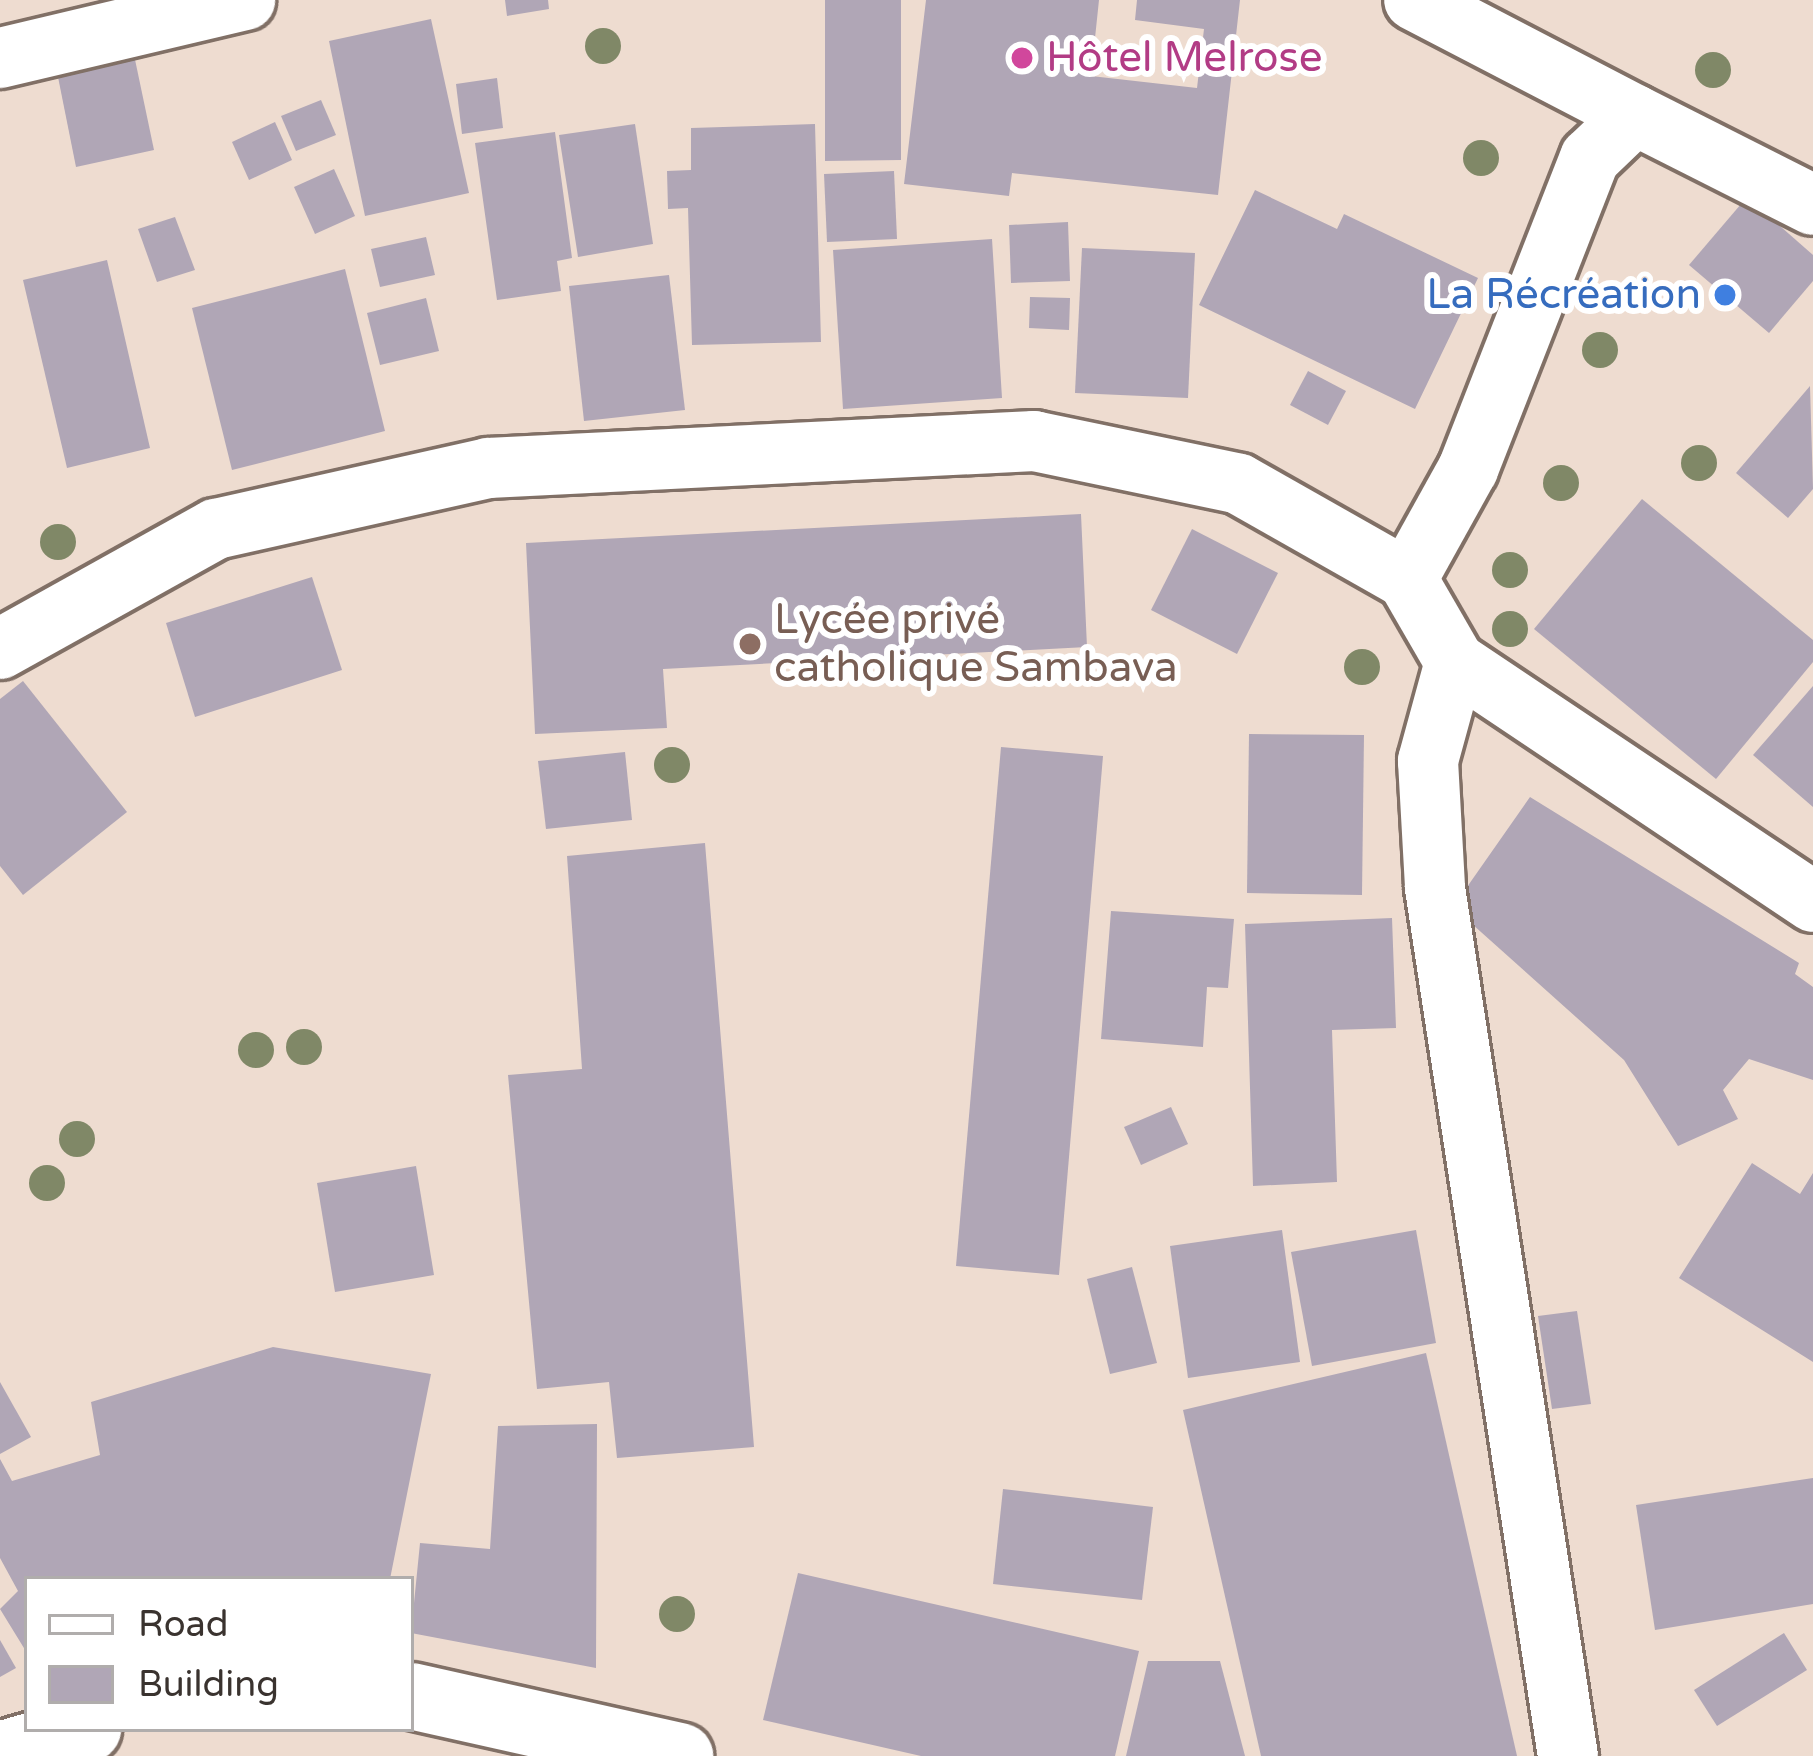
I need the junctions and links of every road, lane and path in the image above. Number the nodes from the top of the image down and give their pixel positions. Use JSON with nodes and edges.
{"nodes":[{"id":1,"x":244,"y":0,"type":"edge"},
{"id":2,"x":1414,"y":0,"type":"edge"},
{"id":3,"x":0,"y":58,"type":"edge"},
{"id":4,"x":1635,"y":115,"type":"junction"},
{"id":5,"x":1813,"y":206,"type":"edge"},
{"id":6,"x":1407,"y":579,"type":"junction"},
{"id":7,"x":0,"y":649,"type":"edge"},
{"id":8,"x":1455,"y":662,"type":"junction"},
{"id":9,"x":1813,"y":902,"type":"edge"},
{"id":10,"x":414,"y":1697,"type":"edge"},
{"id":11,"x":78,"y":1732,"type":"edge"},
{"id":12,"x":0,"y":1755,"type":"edge"},
{"id":13,"x":680,"y":1756,"type":"edge"},
{"id":14,"x":1568,"y":1756,"type":"edge"}],
"edges":[{"from":1,"to":3,"type":"street"},
{"from":2,"to":4,"type":"street"},
{"from":4,"to":5,"type":"street"},
{"from":4,"to":6,"type":"street"},
{"from":6,"to":7,"type":"street"},
{"from":6,"to":8,"type":"street"},
{"from":8,"to":9,"type":"street"},
{"from":8,"to":14,"type":"street"},
{"from":10,"to":13,"type":"main road"},
{"from":11,"to":12,"type":"main road"}]}
